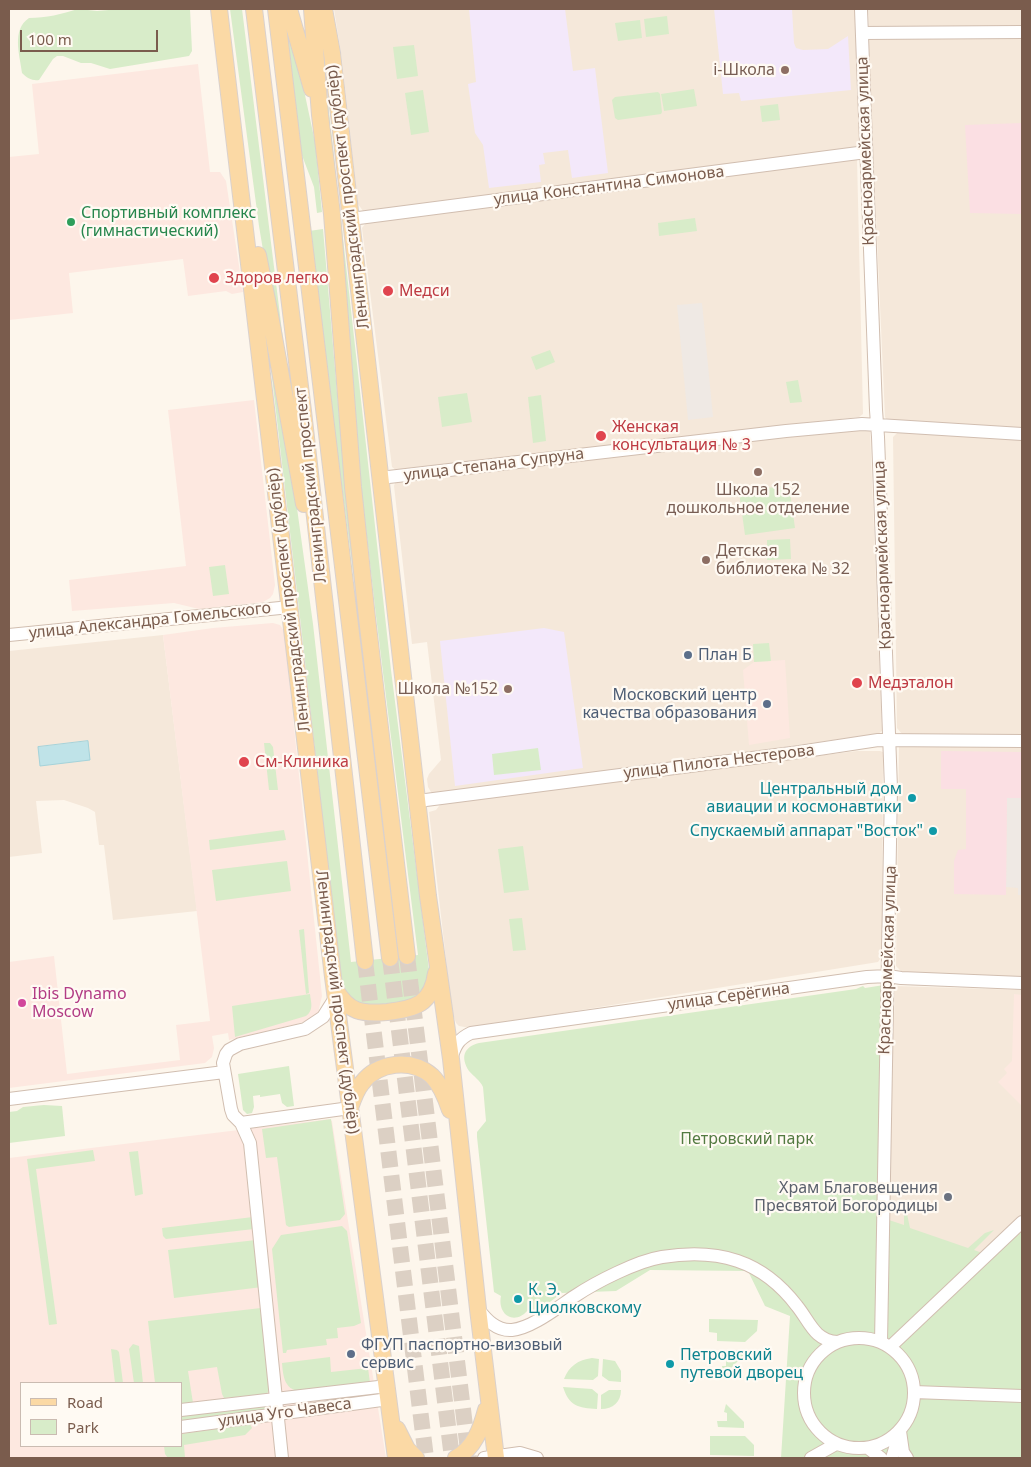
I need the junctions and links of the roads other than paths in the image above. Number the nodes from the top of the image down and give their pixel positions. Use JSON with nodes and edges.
{"nodes":[{"id":1,"x":219,"y":9,"type":"edge"},
{"id":2,"x":254,"y":9,"type":"edge"},
{"id":3,"x":276,"y":9,"type":"edge"},
{"id":4,"x":288,"y":9,"type":"edge"},
{"id":5,"x":312,"y":9,"type":"edge"},
{"id":6,"x":324,"y":9,"type":"edge"},
{"id":7,"x":861,"y":9,"type":"edge"},
{"id":8,"x":862,"y":32,"type":"junction"},
{"id":9,"x":1022,"y":32,"type":"edge"},
{"id":10,"x":320,"y":115,"type":"junction"},
{"id":11,"x":866,"y":152,"type":"junction"},
{"id":12,"x":239,"y":163,"type":"junction"},
{"id":13,"x":351,"y":219,"type":"junction"},
{"id":14,"x":877,"y":425,"type":"junction"},
{"id":15,"x":1022,"y":434,"type":"edge"},
{"id":16,"x":380,"y":478,"type":"junction"},
{"id":17,"x":290,"y":606,"type":"junction"},
{"id":18,"x":326,"y":621,"type":"junction"},
{"id":19,"x":9,"y":635,"type":"edge"},
{"id":20,"x":891,"y":740,"type":"junction"},
{"id":21,"x":1022,"y":740,"type":"edge"},
{"id":22,"x":418,"y":800,"type":"junction"},
{"id":23,"x":407,"y":956,"type":"tunnel mouth"},
{"id":24,"x":390,"y":958,"type":"tunnel mouth"},
{"id":25,"x":365,"y":961,"type":"tunnel mouth"},
{"id":26,"x":438,"y":964,"type":"junction"},
{"id":27,"x":888,"y":976,"type":"junction"},
{"id":28,"x":333,"y":977,"type":"junction"},
{"id":29,"x":1022,"y":983,"type":"edge"},
{"id":30,"x":336,"y":998,"type":"junction"},
{"id":31,"x":451,"y":1059,"type":"junction"},
{"id":32,"x":224,"y":1072,"type":"junction"},
{"id":33,"x":9,"y":1099,"type":"edge"},
{"id":34,"x":350,"y":1108,"type":"junction"},
{"id":35,"x":242,"y":1123,"type":"junction"},
{"id":36,"x":458,"y":1136,"type":"junction"},
{"id":37,"x":1022,"y":1222,"type":"edge"},
{"id":38,"x":478,"y":1309,"type":"junction"},
{"id":39,"x":837,"y":1342,"type":"junction"},
{"id":40,"x":886,"y":1345,"type":"junction"},
{"id":41,"x":914,"y":1392,"type":"junction"},
{"id":42,"x":1022,"y":1396,"type":"edge"},
{"id":43,"x":276,"y":1399,"type":"junction"},
{"id":44,"x":389,"y":1399,"type":"junction"},
{"id":45,"x":488,"y":1400,"type":"junction"},
{"id":46,"x":182,"y":1410,"type":"edge"},
{"id":47,"x":278,"y":1414,"type":"junction"},
{"id":48,"x":182,"y":1427,"type":"edge"},
{"id":49,"x":900,"y":1431,"type":"junction"},
{"id":50,"x":836,"y":1444,"type":"junction"},
{"id":51,"x":866,"y":1452,"type":"edge"},
{"id":52,"x":282,"y":1458,"type":"edge"},
{"id":53,"x":396,"y":1458,"type":"edge"},
{"id":54,"x":416,"y":1458,"type":"edge"},
{"id":55,"x":456,"y":1458,"type":"edge"},
{"id":56,"x":492,"y":1458,"type":"edge"},
{"id":57,"x":537,"y":1458,"type":"edge"},
{"id":58,"x":811,"y":1458,"type":"edge"},
{"id":59,"x":881,"y":1458,"type":"edge"},
{"id":60,"x":892,"y":1458,"type":"edge"},
{"id":61,"x":907,"y":1458,"type":"edge"}],
"edges":[{"from":1,"to":12,"type":"main road","name":"Ленинградский проспект (дублёр)"},
{"from":2,"to":18,"type":"main road","name":"Ленинградский проспект"},
{"from":3,"to":24,"type":"main road","name":"Ленинградский проспект"},
{"from":4,"to":10,"type":"main road"},
{"from":5,"to":10,"type":"main road","name":"Ленинградский проспект (дублёр)"},
{"from":6,"to":13,"type":"main road","name":"Ленинградский проспект (дублёр)"},
{"from":7,"to":8,"type":"street","name":"Красноармейская улица"},
{"from":8,"to":9,"type":"street"},
{"from":8,"to":11,"type":"street","name":"Красноармейская улица"},
{"from":10,"to":23,"type":"main road","name":"Ленинградский проспект (дублёр)"},
{"from":11,"to":13,"type":"street","name":"улица Константина Симонова"},
{"from":11,"to":14,"type":"street","name":"Красноармейская улица"},
{"from":12,"to":17,"type":"main road","name":"Ленинградский проспект (дублёр)"},
{"from":12,"to":18,"type":"main road"},
{"from":13,"to":16,"type":"main road","name":"Ленинградский проспект (дублёр)"},
{"from":14,"to":15,"type":"street","name":"улица Степана Супруна"},
{"from":14,"to":16,"type":"street","name":"улица Степана Супруна"},
{"from":14,"to":20,"type":"street","name":"Красноармейская улица"},
{"from":16,"to":22,"type":"main road","name":"Ленинградский проспект (дублёр)"},
{"from":17,"to":19,"type":"street","name":"улица Александра Гомельского"},
{"from":17,"to":28,"type":"main road","name":"Ленинградский проспект (дублёр)"},
{"from":18,"to":25,"type":"main road","name":"Ленинградский проспект"},
{"from":20,"to":21,"type":"street","name":"улица Пилота Нестерова"},
{"from":20,"to":22,"type":"street","name":"улица Пилота Нестерова"},
{"from":20,"to":27,"type":"street","name":"Красноармейская улица"},
{"from":22,"to":26,"type":"main road","name":"Ленинградский проспект (дублёр)"},
{"from":26,"to":28,"type":"main road"},
{"from":26,"to":31,"type":"main road","name":"Ленинградский проспект (дублёр)"},
{"from":27,"to":29,"type":"street","name":"улица Серёгина"},
{"from":27,"to":31,"type":"street","name":"улица Серёгина"},
{"from":27,"to":40,"type":"street","name":"Красноармейская улица"},
{"from":28,"to":30,"type":"main road","name":"Ленинградский проспект (дублёр)"},
{"from":30,"to":32,"type":"street"},
{"from":30,"to":34,"type":"main road","name":"Ленинградский проспект (дублёр)"},
{"from":31,"to":36,"type":"main road","name":"Ленинградский проспект (дублёр)"},
{"from":32,"to":33,"type":"street"},
{"from":32,"to":35,"type":"street"},
{"from":34,"to":35,"type":"street"},
{"from":34,"to":36,"type":"main road"},
{"from":34,"to":44,"type":"main road","name":"Ленинградский проспект (дублёр)"},
{"from":35,"to":43,"type":"street"},
{"from":36,"to":38,"type":"main road","name":"Ленинградский проспект (дублёр)"},
{"from":37,"to":40,"type":"street"},
{"from":38,"to":39,"type":"street"},
{"from":38,"to":45,"type":"main road","name":"Ленинградский проспект (дублёр)"},
{"from":39,"to":40,"type":"street"},
{"from":39,"to":50,"type":"street"},
{"from":40,"to":41,"type":"street"},
{"from":41,"to":42,"type":"street"},
{"from":41,"to":49,"type":"street"},
{"from":43,"to":44,"type":"street","name":"улица Уго Чавеса"},
{"from":43,"to":46,"type":"street","name":"улица Уго Чавеса"},
{"from":43,"to":47,"type":"street"},
{"from":44,"to":47,"type":"street","name":"улица Уго Чавеса"},
{"from":44,"to":53,"type":"main road","name":"Ленинградский проспект (дублёр)"},
{"from":44,"to":54,"type":"main road"},
{"from":45,"to":55,"type":"main road"},
{"from":45,"to":56,"type":"main road","name":"Ленинградский проспект (дублёр)"},
{"from":47,"to":48,"type":"street","name":"улица Уго Чавеса"},
{"from":47,"to":52,"type":"street"},
{"from":49,"to":51,"type":"street"},
{"from":49,"to":60,"type":"street"},
{"from":49,"to":61,"type":"street"},
{"from":50,"to":51,"type":"street"},
{"from":50,"to":58,"type":"street"},
{"from":51,"to":59,"type":"street"},
{"from":56,"to":57,"type":"street"}]}
